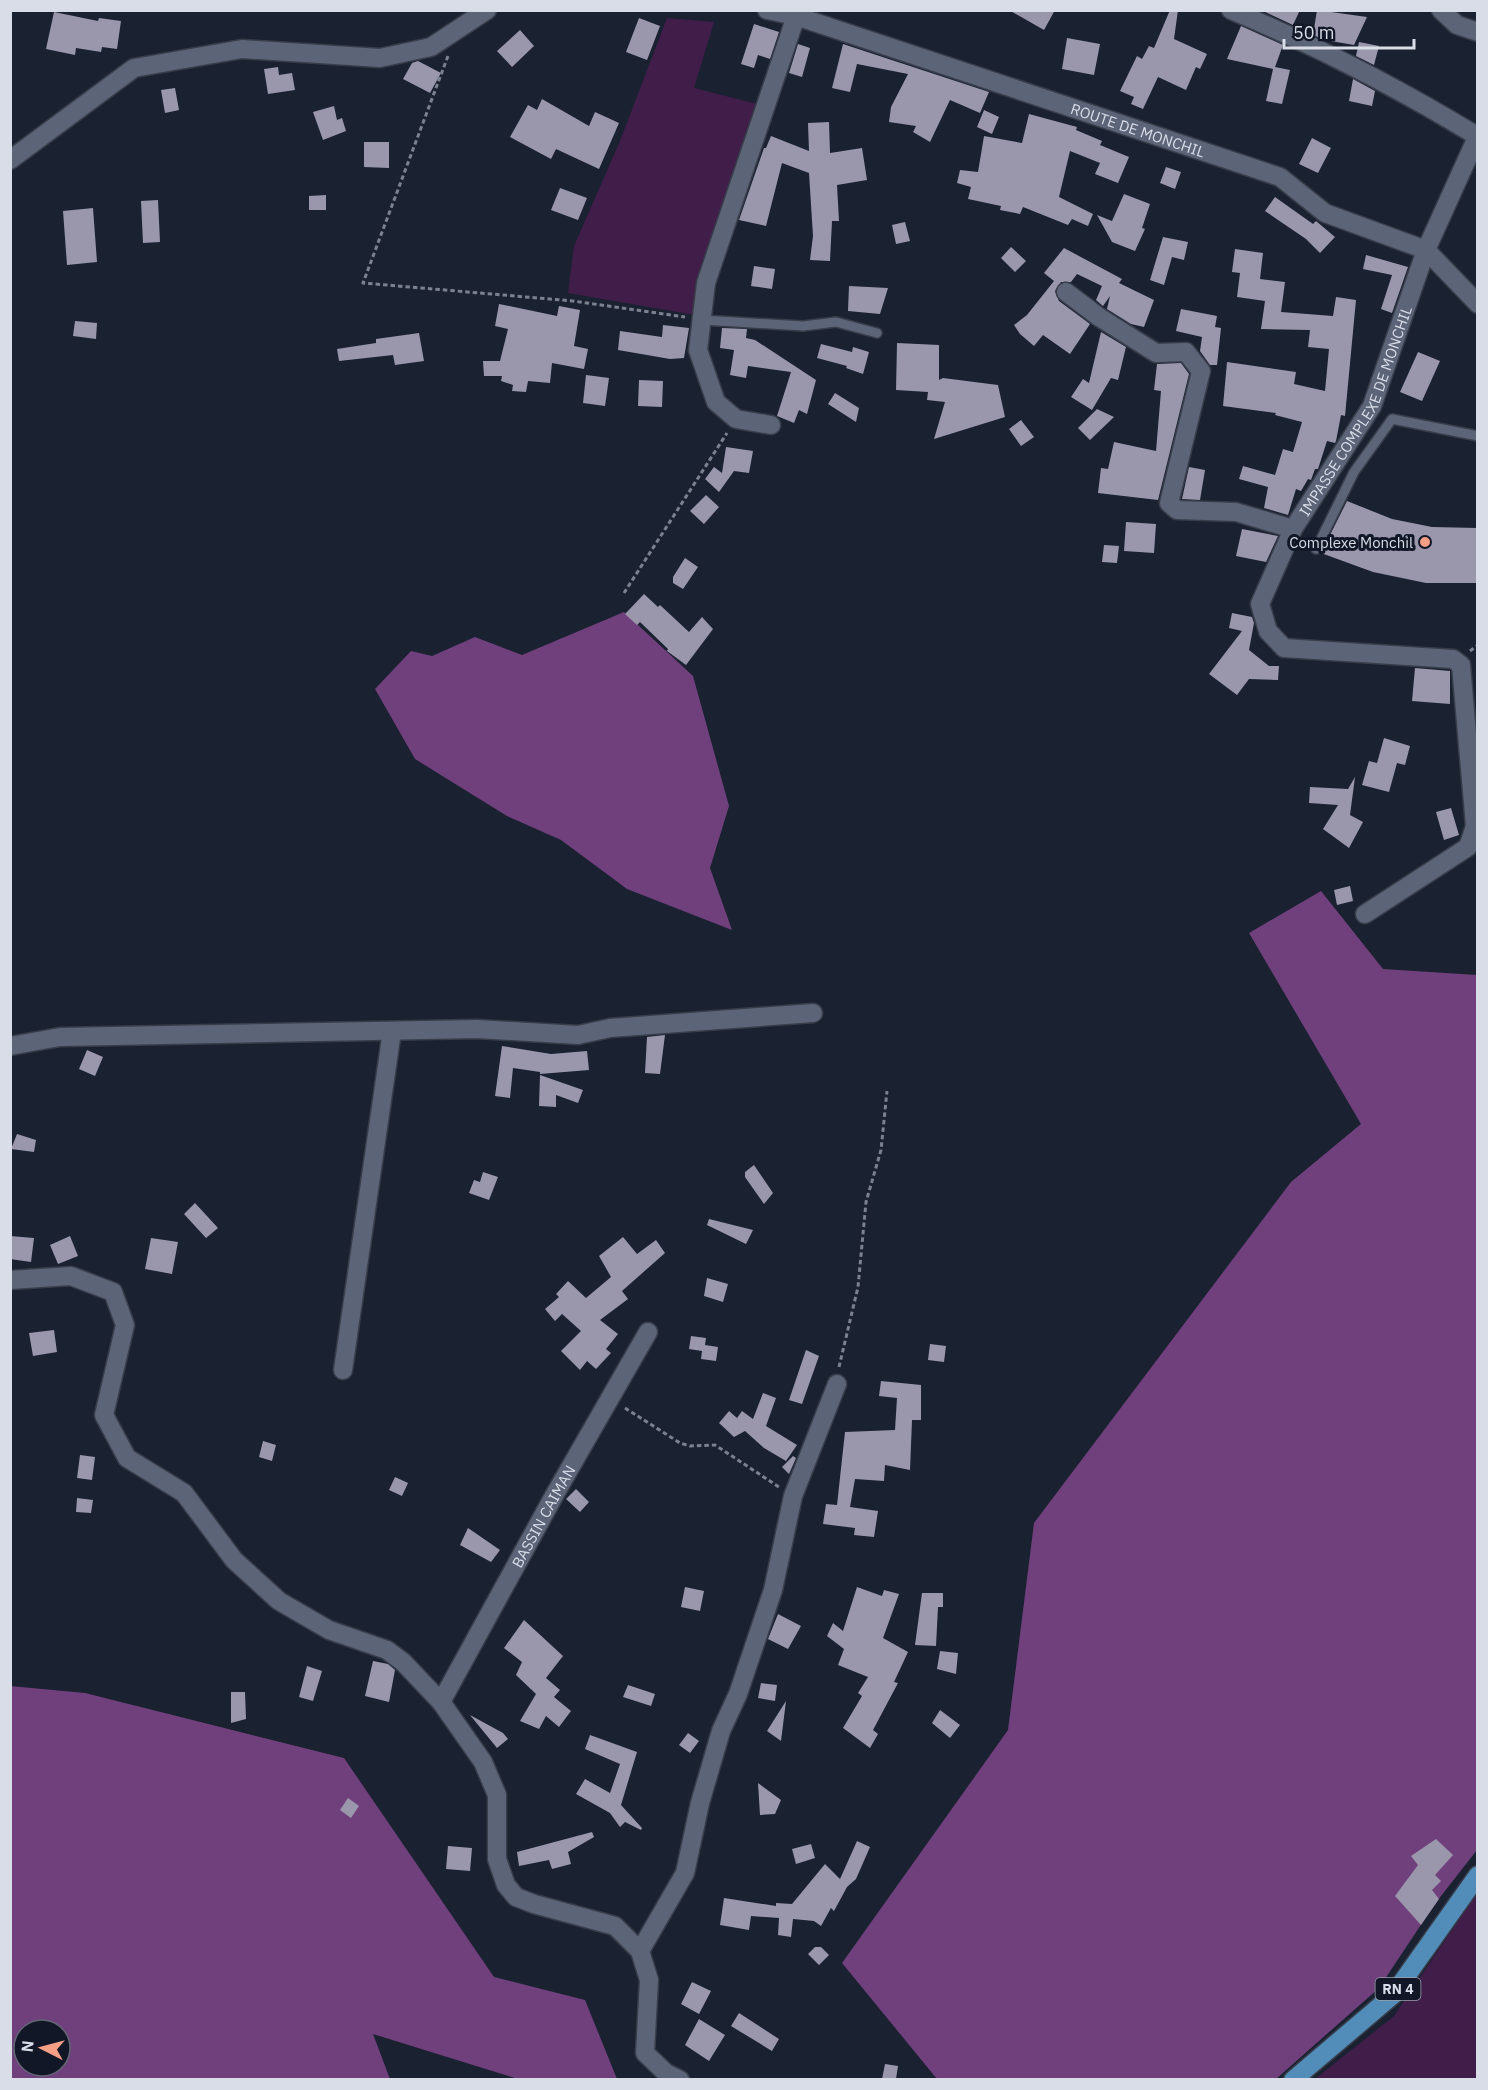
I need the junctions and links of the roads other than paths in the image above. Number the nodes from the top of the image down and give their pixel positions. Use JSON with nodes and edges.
{"nodes":[{"id":1,"x":488,"y":10,"type":"edge"},
{"id":2,"x":767,"y":10,"type":"edge"},
{"id":3,"x":1231,"y":10,"type":"edge"},
{"id":4,"x":1441,"y":10,"type":"edge"},
{"id":5,"x":796,"y":16,"type":"junction"},
{"id":6,"x":1478,"y":32,"type":"edge"},
{"id":7,"x":1477,"y":135,"type":"edge"},
{"id":8,"x":10,"y":160,"type":"edge"},
{"id":9,"x":1426,"y":250,"type":"junction"},
{"id":10,"x":1066,"y":292,"type":"dead end"},
{"id":11,"x":1478,"y":304,"type":"edge"},
{"id":12,"x":702,"y":320,"type":"junction"},
{"id":13,"x":877,"y":333,"type":"dead end"},
{"id":14,"x":771,"y":425,"type":"dead end"},
{"id":15,"x":1478,"y":436,"type":"edge"},
{"id":16,"x":1293,"y":529,"type":"junction"},
{"id":17,"x":1316,"y":549,"type":"dead end"},
{"id":18,"x":1365,"y":914,"type":"dead end"},
{"id":19,"x":813,"y":1013,"type":"dead end"},
{"id":20,"x":392,"y":1031,"type":"junction"},
{"id":21,"x":10,"y":1046,"type":"edge"},
{"id":22,"x":10,"y":1280,"type":"edge"},
{"id":23,"x":648,"y":1332,"type":"dead end"},
{"id":24,"x":343,"y":1370,"type":"dead end"},
{"id":25,"x":837,"y":1384,"type":"road end"},
{"id":26,"x":441,"y":1702,"type":"junction"},
{"id":27,"x":1478,"y":1875,"type":"edge"},
{"id":28,"x":640,"y":1951,"type":"junction"},
{"id":29,"x":680,"y":2079,"type":"edge"},
{"id":30,"x":1293,"y":2079,"type":"edge"}],
"edges":[{"from":1,"to":8,"type":"street"},
{"from":2,"to":5,"type":"street","name":"ROUTE DE MONCHIL"},
{"from":3,"to":7,"type":"street"},
{"from":4,"to":6,"type":"street"},
{"from":5,"to":9,"type":"street","name":"ROUTE DE MONCHIL"},
{"from":5,"to":12,"type":"street"},
{"from":7,"to":9,"type":"street","name":"IMPASSE COMPLEXE DE MONCHIL"},
{"from":9,"to":11,"type":"street","name":"ROUTE DE MONCHIL"},
{"from":9,"to":16,"type":"street","name":"IMPASSE COMPLEXE DE MONCHIL"},
{"from":10,"to":16,"type":"street"},
{"from":12,"to":13,"type":"lane"},
{"from":12,"to":14,"type":"street"},
{"from":15,"to":17,"type":"lane"},
{"from":16,"to":18,"type":"street","name":"IMPASSE COMPLEXE DE MONCHIL"},
{"from":19,"to":20,"type":"street"},
{"from":20,"to":21,"type":"street"},
{"from":20,"to":24,"type":"street"},
{"from":22,"to":26,"type":"street"},
{"from":23,"to":26,"type":"street","name":"BASSIN CAIMAN"},
{"from":25,"to":28,"type":"street"},
{"from":26,"to":28,"type":"street"},
{"from":27,"to":30,"type":"main road","number":"RN 4"},
{"from":28,"to":29,"type":"street"}]}
